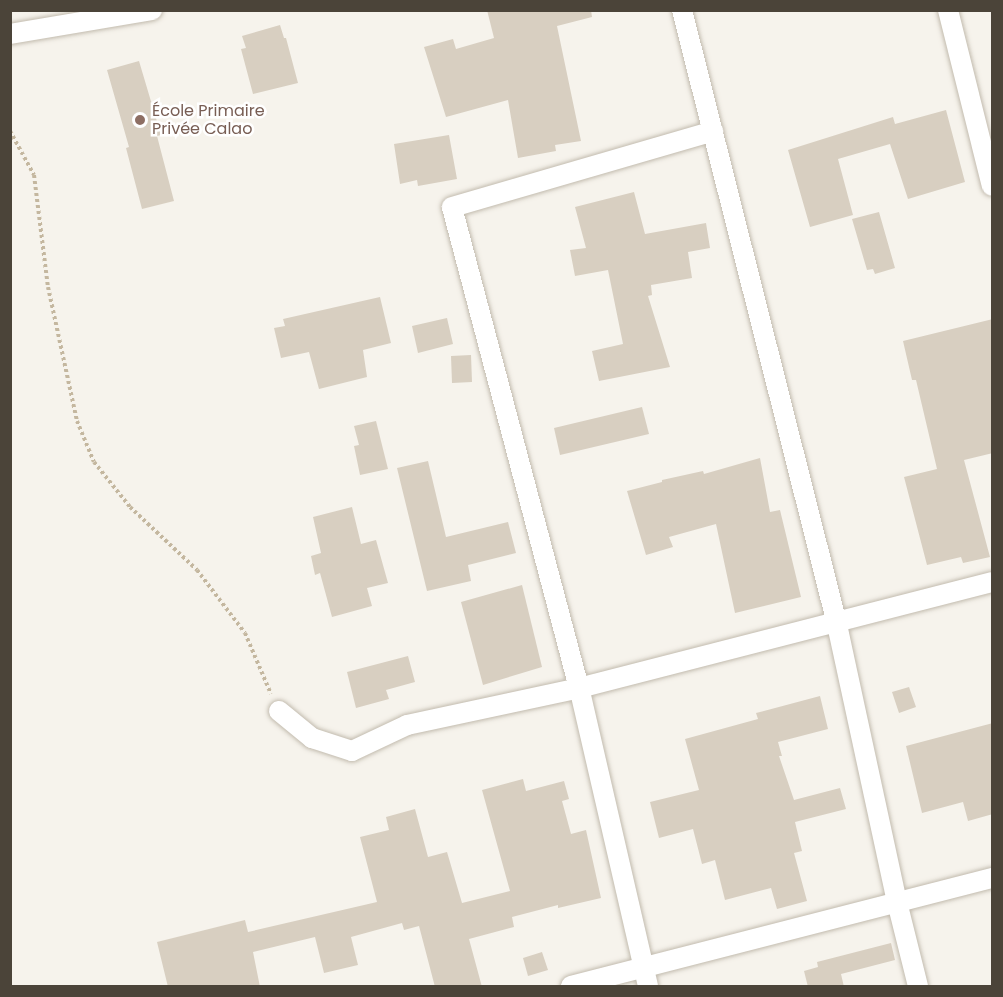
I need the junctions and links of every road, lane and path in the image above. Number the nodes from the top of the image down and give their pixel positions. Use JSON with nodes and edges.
{"nodes":[{"id":1,"x":682,"y":10,"type":"edge"},
{"id":2,"x":948,"y":10,"type":"edge"},
{"id":3,"x":146,"y":11,"type":"edge"},
{"id":4,"x":10,"y":34,"type":"edge"},
{"id":5,"x":10,"y":131,"type":"edge"},
{"id":6,"x":713,"y":131,"type":"junction"},
{"id":7,"x":993,"y":186,"type":"edge"},
{"id":8,"x":993,"y":582,"type":"edge"},
{"id":9,"x":836,"y":621,"type":"junction"},
{"id":10,"x":579,"y":688,"type":"junction"},
{"id":11,"x":279,"y":711,"type":"joint"},
{"id":12,"x":993,"y":878,"type":"edge"},
{"id":13,"x":897,"y":902,"type":"junction"},
{"id":14,"x":646,"y":977,"type":"edge"},
{"id":15,"x":571,"y":987,"type":"edge"},
{"id":16,"x":918,"y":987,"type":"edge"}],
"edges":[{"from":1,"to":6,"type":"street"},
{"from":2,"to":7,"type":"street"},
{"from":3,"to":4,"type":"street"},
{"from":5,"to":11,"type":"path"},
{"from":6,"to":9,"type":"street"},
{"from":6,"to":10,"type":"street"},
{"from":8,"to":9,"type":"street"},
{"from":9,"to":10,"type":"street"},
{"from":9,"to":13,"type":"street"},
{"from":10,"to":11,"type":"street"},
{"from":10,"to":14,"type":"street"},
{"from":12,"to":13,"type":"street"},
{"from":13,"to":14,"type":"street"},
{"from":13,"to":16,"type":"street"},
{"from":14,"to":15,"type":"street"}]}
